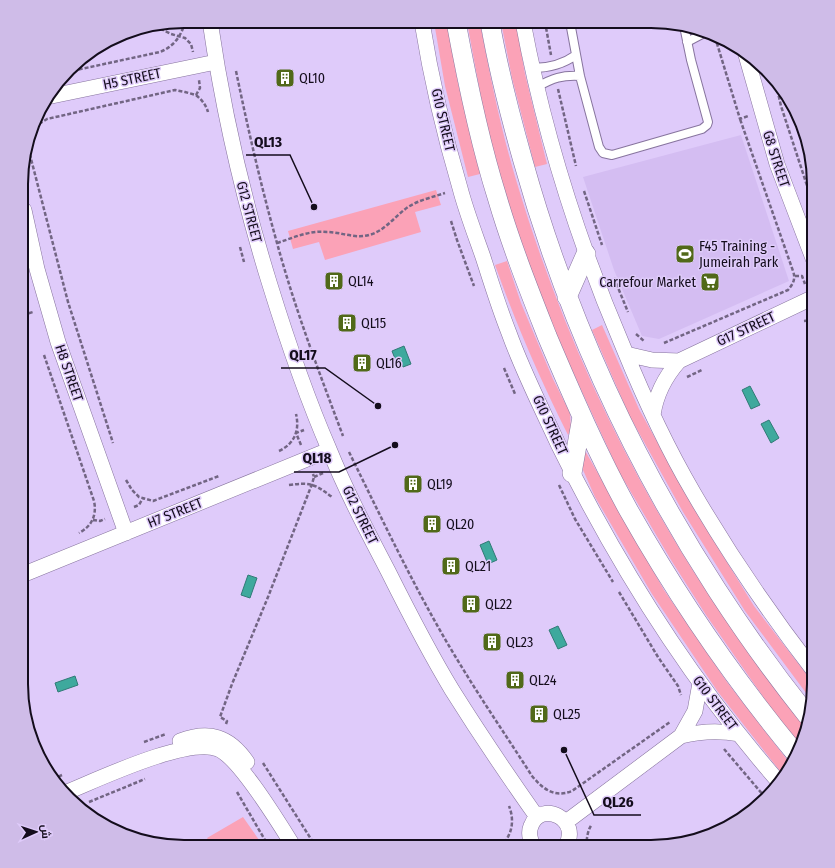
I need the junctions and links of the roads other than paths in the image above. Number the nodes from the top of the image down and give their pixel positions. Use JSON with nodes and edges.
{"nodes":[{"id":1,"x":211,"y":28,"type":"edge"},
{"id":2,"x":423,"y":28,"type":"edge"},
{"id":3,"x":457,"y":28,"type":"edge"},
{"id":4,"x":491,"y":28,"type":"edge"},
{"id":5,"x":524,"y":28,"type":"edge"},
{"id":6,"x":571,"y":28,"type":"edge"},
{"id":7,"x":685,"y":32,"type":"edge"},
{"id":8,"x":699,"y":35,"type":"edge"},
{"id":9,"x":687,"y":42,"type":"junction"},
{"id":10,"x":576,"y":55,"type":"junction"},
{"id":11,"x":748,"y":61,"type":"edge"},
{"id":12,"x":216,"y":62,"type":"junction"},
{"id":13,"x":533,"y":68,"type":"junction"},
{"id":14,"x":580,"y":76,"type":"junction"},
{"id":15,"x":537,"y":87,"type":"junction"},
{"id":16,"x":55,"y":95,"type":"edge"},
{"id":17,"x":28,"y":228,"type":"edge"},
{"id":18,"x":807,"y":243,"type":"edge"},
{"id":19,"x":586,"y":254,"type":"junction"},
{"id":20,"x":567,"y":296,"type":"junction"},
{"id":21,"x":807,"y":301,"type":"edge"},
{"id":22,"x":626,"y":354,"type":"junction"},
{"id":23,"x":679,"y":362,"type":"junction"},
{"id":24,"x":653,"y":416,"type":"junction"},
{"id":25,"x":582,"y":417,"type":"junction"},
{"id":26,"x":329,"y":450,"type":"junction"},
{"id":27,"x":572,"y":473,"type":"junction"},
{"id":28,"x":126,"y":533,"type":"junction"},
{"id":29,"x":28,"y":573,"type":"edge"},
{"id":30,"x":807,"y":662,"type":"edge"},
{"id":31,"x":700,"y":683,"type":"junction"},
{"id":32,"x":805,"y":711,"type":"edge"},
{"id":33,"x":739,"y":734,"type":"junction"},
{"id":34,"x":681,"y":736,"type":"junction"},
{"id":35,"x":792,"y":750,"type":"edge"},
{"id":36,"x":776,"y":778,"type":"edge"},
{"id":37,"x":71,"y":791,"type":"edge"},
{"id":38,"x":537,"y":817,"type":"junction"},
{"id":39,"x":566,"y":822,"type":"junction"},
{"id":40,"x":289,"y":840,"type":"edge"},
{"id":41,"x":532,"y":840,"type":"edge"},
{"id":42,"x":569,"y":840,"type":"edge"}],
"edges":[{"from":1,"to":12,"type":"street","name":"G12 STREET"},
{"from":2,"to":27,"type":"street","name":"G10 STREET"},
{"from":3,"to":25,"type":"street"},
{"from":4,"to":20,"type":"street"},
{"from":5,"to":13,"type":"street"},
{"from":6,"to":10,"type":"lane"},
{"from":7,"to":9,"type":"lane"},
{"from":8,"to":9,"type":"lane"},
{"from":9,"to":14,"type":"lane"},
{"from":10,"to":13,"type":"lane"},
{"from":10,"to":14,"type":"lane"},
{"from":11,"to":18,"type":"street","name":"G8 STREET"},
{"from":12,"to":16,"type":"street","name":"H5 STREET"},
{"from":12,"to":26,"type":"street","name":"G12 STREET"},
{"from":13,"to":15,"type":"street"},
{"from":14,"to":15,"type":"lane"},
{"from":15,"to":19,"type":"street"},
{"from":17,"to":28,"type":"street","name":"H8 STREET"},
{"from":19,"to":20,"type":"street"},
{"from":19,"to":22,"type":"street"},
{"from":20,"to":32,"type":"street"},
{"from":21,"to":23,"type":"street","name":"G17 STREET"},
{"from":22,"to":23,"type":"street","name":"G17 STREET"},
{"from":22,"to":24,"type":"street"},
{"from":23,"to":24,"type":"street","name":"G17 STREET"},
{"from":24,"to":30,"type":"street"},
{"from":25,"to":27,"type":"street"},
{"from":25,"to":35,"type":"street"},
{"from":26,"to":28,"type":"street","name":"H7 STREET"},
{"from":26,"to":38,"type":"street","name":"G12 STREET"},
{"from":27,"to":31,"type":"street","name":"G10 STREET"},
{"from":28,"to":29,"type":"street","name":"H7 STREET"},
{"from":31,"to":33,"type":"street","name":"G10 STREET"},
{"from":31,"to":34,"type":"street"},
{"from":33,"to":34,"type":"street"},
{"from":33,"to":36,"type":"street","name":"G10 STREET"},
{"from":34,"to":39,"type":"street"},
{"from":37,"to":40,"type":"street"},
{"from":38,"to":39,"type":"street"},
{"from":38,"to":41,"type":"street"},
{"from":39,"to":42,"type":"street"}]}
